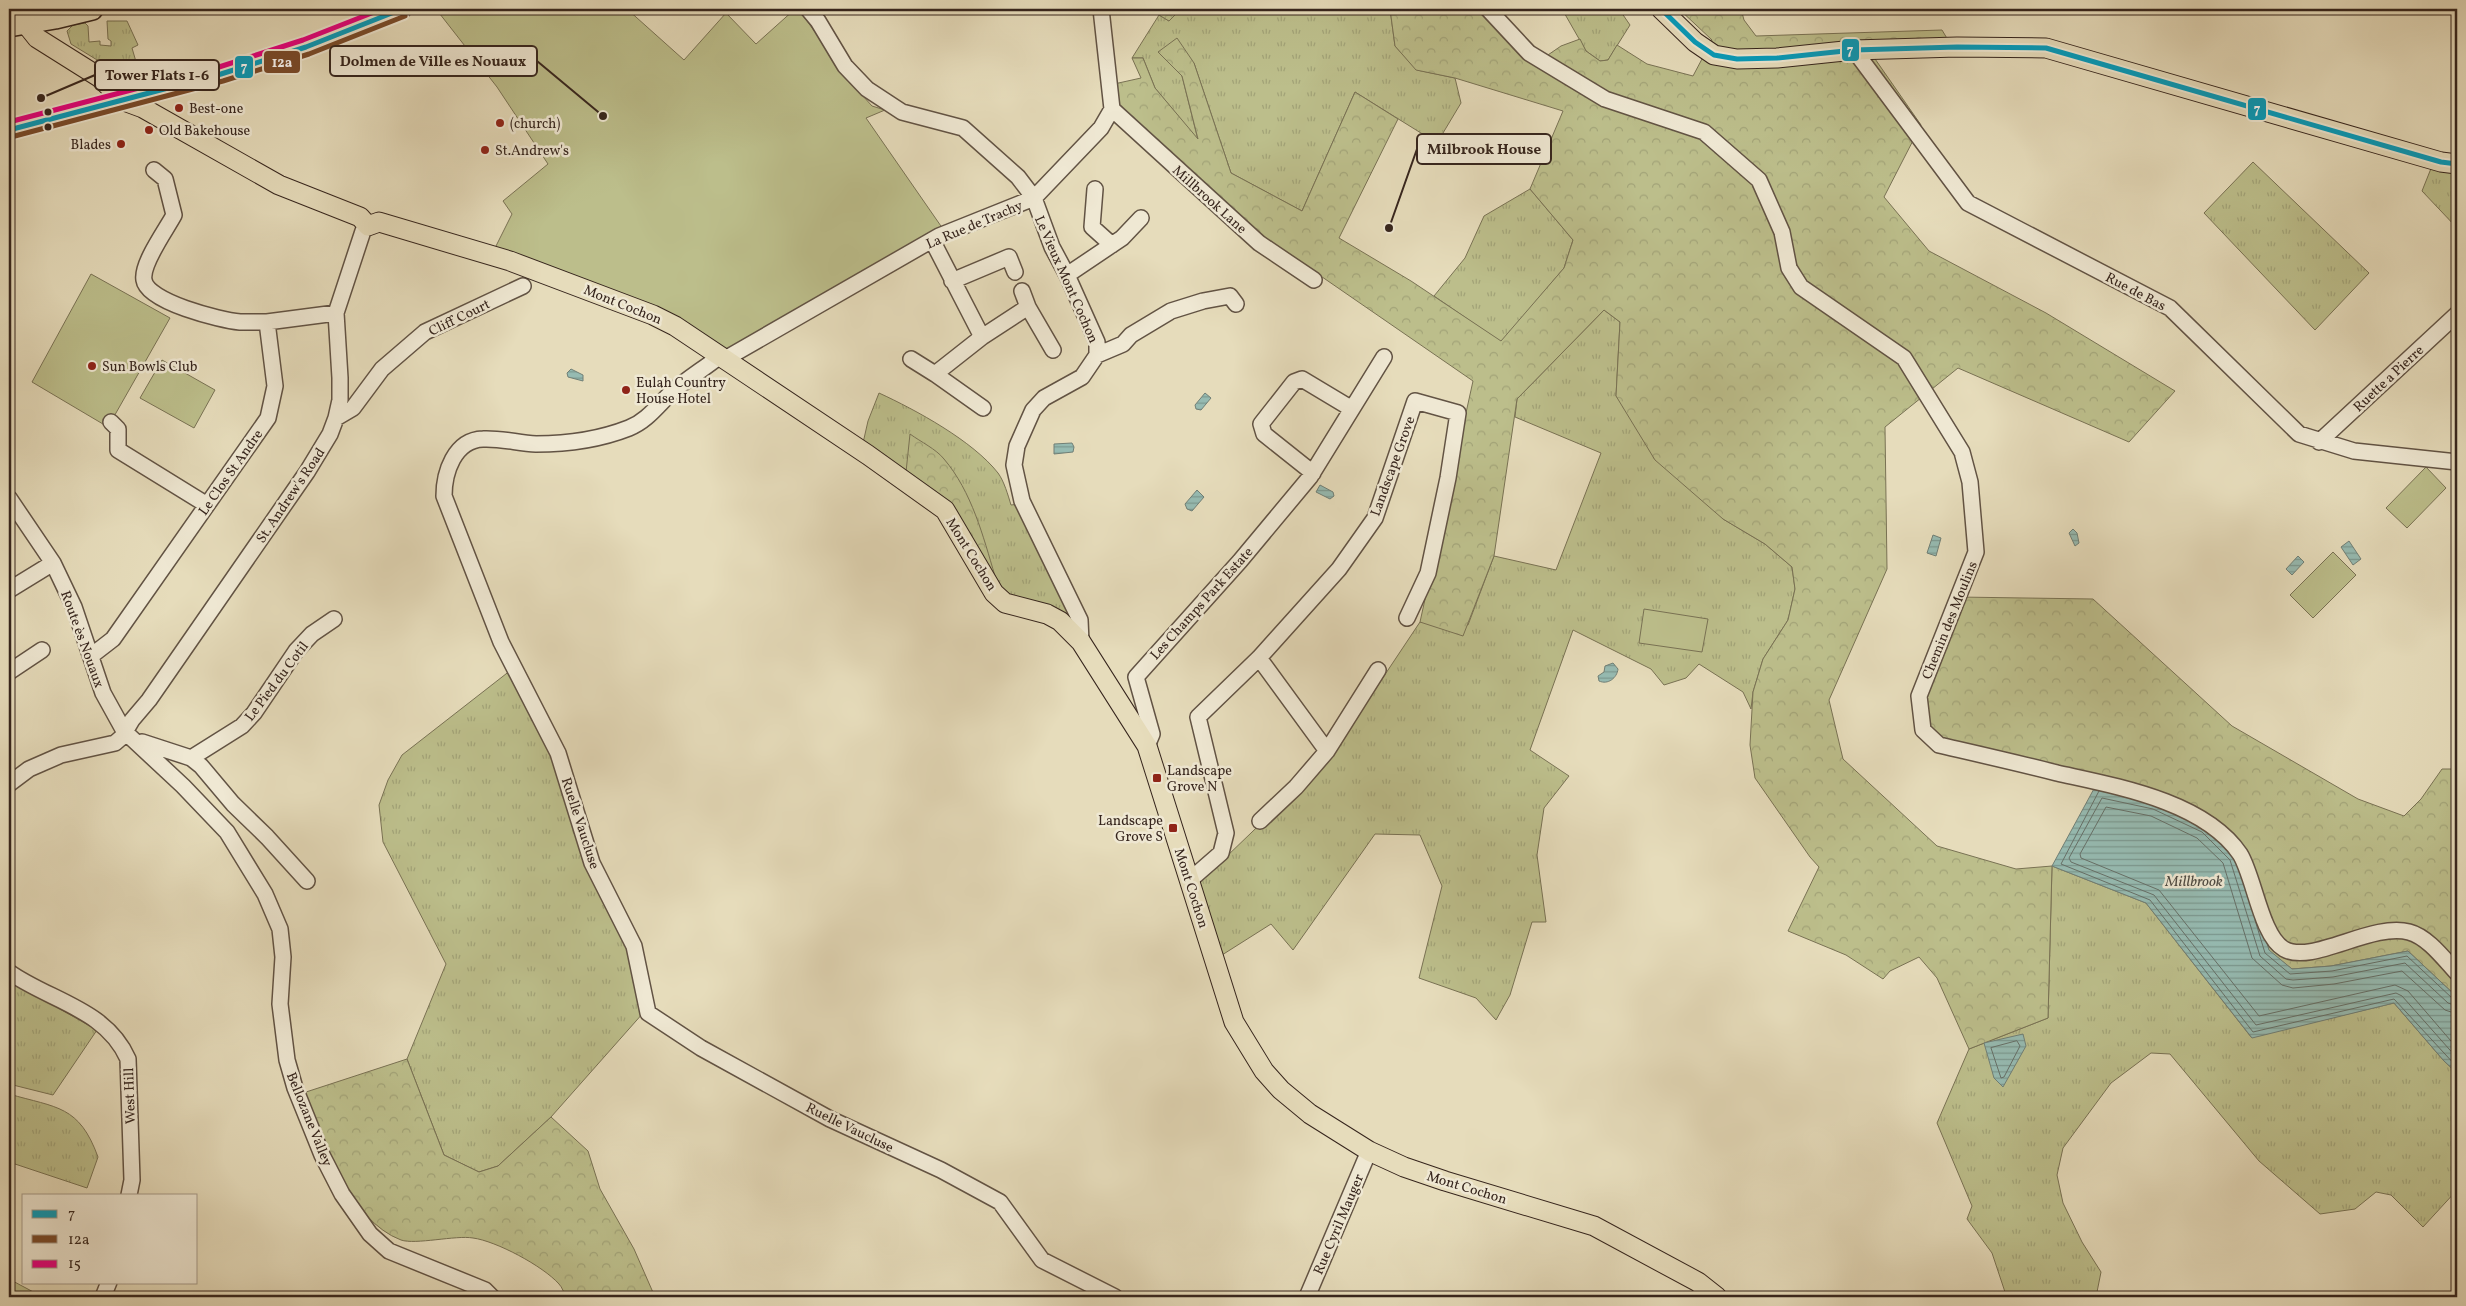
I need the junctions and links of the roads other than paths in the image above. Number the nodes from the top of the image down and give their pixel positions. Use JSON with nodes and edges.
{"nodes":[{"id":1,"x":92,"y":9,"type":"edge"},
{"id":2,"x":402,"y":9,"type":"edge"},
{"id":3,"x":808,"y":9,"type":"edge"},
{"id":4,"x":1101,"y":9,"type":"edge"},
{"id":5,"x":1488,"y":9,"type":"edge"},
{"id":6,"x":1660,"y":9,"type":"edge"},
{"id":7,"x":17,"y":16,"type":"edge"},
{"id":8,"x":1854,"y":50,"type":"junction"},
{"id":9,"x":124,"y":101,"type":"junction"},
{"id":10,"x":1112,"y":109,"type":"junction"},
{"id":11,"x":9,"y":130,"type":"edge"},
{"id":12,"x":2457,"y":164,"type":"edge"},
{"id":13,"x":154,"y":170,"type":"dead end"},
{"id":14,"x":1095,"y":189,"type":"dead end"},
{"id":15,"x":1034,"y":198,"type":"junction"},
{"id":16,"x":1141,"y":218,"type":"dead end"},
{"id":17,"x":368,"y":226,"type":"junction"},
{"id":18,"x":932,"y":240,"type":"junction"},
{"id":19,"x":1112,"y":246,"type":"junction"},
{"id":20,"x":1015,"y":272,"type":"dead end"},
{"id":21,"x":1067,"y":275,"type":"junction"},
{"id":22,"x":952,"y":280,"type":"junction"},
{"id":23,"x":1314,"y":280,"type":"dead end"},
{"id":24,"x":523,"y":286,"type":"dead end"},
{"id":25,"x":1022,"y":291,"type":"dead end"},
{"id":26,"x":1236,"y":304,"type":"dead end"},
{"id":27,"x":1028,"y":307,"type":"junction"},
{"id":28,"x":336,"y":313,"type":"junction"},
{"id":29,"x":2457,"y":314,"type":"edge"},
{"id":30,"x":267,"y":322,"type":"junction"},
{"id":31,"x":982,"y":337,"type":"junction"},
{"id":32,"x":1053,"y":350,"type":"dead end"},
{"id":33,"x":1097,"y":354,"type":"junction"},
{"id":34,"x":723,"y":357,"type":"junction"},
{"id":35,"x":1384,"y":357,"type":"dead end"},
{"id":36,"x":911,"y":359,"type":"dead end"},
{"id":37,"x":935,"y":374,"type":"junction"},
{"id":38,"x":983,"y":408,"type":"dead end"},
{"id":39,"x":1352,"y":409,"type":"junction"},
{"id":40,"x":336,"y":418,"type":"junction"},
{"id":41,"x":111,"y":422,"type":"dead end"},
{"id":42,"x":2319,"y":442,"type":"junction"},
{"id":43,"x":2457,"y":462,"type":"edge"},
{"id":44,"x":1312,"y":473,"type":"junction"},
{"id":45,"x":9,"y":498,"type":"edge"},
{"id":46,"x":207,"y":505,"type":"junction"},
{"id":47,"x":53,"y":563,"type":"junction"},
{"id":48,"x":9,"y":590,"type":"edge"},
{"id":49,"x":1407,"y":618,"type":"dead end"},
{"id":50,"x":334,"y":619,"type":"dead end"},
{"id":51,"x":1081,"y":642,"type":"junction"},
{"id":52,"x":42,"y":650,"type":"dead end"},
{"id":53,"x":91,"y":656,"type":"junction"},
{"id":54,"x":1259,"y":658,"type":"junction"},
{"id":55,"x":1378,"y":670,"type":"dead end"},
{"id":56,"x":9,"y":672,"type":"edge"},
{"id":57,"x":124,"y":731,"type":"junction"},
{"id":58,"x":137,"y":744,"type":"junction"},
{"id":59,"x":1147,"y":746,"type":"junction"},
{"id":60,"x":1327,"y":751,"type":"junction"},
{"id":61,"x":191,"y":758,"type":"junction"},
{"id":62,"x":9,"y":784,"type":"edge"},
{"id":63,"x":1260,"y":821,"type":"dead end"},
{"id":64,"x":1190,"y":880,"type":"junction"},
{"id":65,"x":307,"y":881,"type":"dead end"},
{"id":66,"x":9,"y":972,"type":"edge"},
{"id":67,"x":2457,"y":973,"type":"edge"},
{"id":68,"x":1370,"y":1151,"type":"junction"},
{"id":69,"x":129,"y":1194,"type":"edge"},
{"id":70,"x":107,"y":1284,"type":"edge"},
{"id":71,"x":102,"y":1297,"type":"edge"},
{"id":72,"x":492,"y":1297,"type":"edge"},
{"id":73,"x":1115,"y":1297,"type":"edge"},
{"id":74,"x":1307,"y":1297,"type":"edge"},
{"id":75,"x":1717,"y":1297,"type":"edge"}],
"edges":[{"from":1,"to":7,"type":"highway"},
{"from":2,"to":9,"type":"main road"},
{"from":3,"to":15,"type":"street","name":"Le Vieux Mont Cochon"},
{"from":4,"to":10,"type":"street"},
{"from":5,"to":67,"type":"street","name":"Chemin des Moulins"},
{"from":6,"to":8,"type":"main road"},
{"from":7,"to":9,"type":"main road"},
{"from":8,"to":12,"type":"main road"},
{"from":8,"to":42,"type":"street","name":"Rue de Bas"},
{"from":9,"to":11,"type":"main road"},
{"from":9,"to":17,"type":"main road"},
{"from":10,"to":15,"type":"street","name":"La Rue de Trachy"},
{"from":10,"to":23,"type":"street","name":"Millbrook Lane"},
{"from":13,"to":30,"type":"street"},
{"from":14,"to":19,"type":"street"},
{"from":15,"to":18,"type":"street","name":"La Rue de Trachy"},
{"from":15,"to":21,"type":"street","name":"Le Vieux Mont Cochon"},
{"from":16,"to":19,"type":"street"},
{"from":17,"to":28,"type":"street","name":"St. Andrew's Road"},
{"from":17,"to":34,"type":"main road","name":"Mont Cochon"},
{"from":18,"to":22,"type":"street"},
{"from":18,"to":34,"type":"street","name":"La Rue de Trachy"},
{"from":19,"to":21,"type":"street"},
{"from":20,"to":22,"type":"street"},
{"from":21,"to":33,"type":"street","name":"Le Vieux Mont Cochon"},
{"from":22,"to":31,"type":"street"},
{"from":24,"to":40,"type":"street","name":"Cliff Court"},
{"from":25,"to":27,"type":"street"},
{"from":26,"to":33,"type":"street"},
{"from":27,"to":31,"type":"street"},
{"from":27,"to":32,"type":"street"},
{"from":28,"to":30,"type":"street"},
{"from":28,"to":40,"type":"street","name":"St. Andrew's Road"},
{"from":29,"to":42,"type":"street","name":"Ruette a Pierre"},
{"from":30,"to":46,"type":"street","name":"Le Clos St Andre"},
{"from":31,"to":37,"type":"street"},
{"from":33,"to":51,"type":"street","name":"Le Vieux Mont Cochon"},
{"from":34,"to":51,"type":"main road","name":"Mont Cochon"},
{"from":34,"to":73,"type":"street","name":"Ruelle Vaucluse"},
{"from":35,"to":39,"type":"street","name":"Les Champs Park Estate"},
{"from":36,"to":37,"type":"street"},
{"from":37,"to":38,"type":"street"},
{"from":39,"to":44,"type":"street","name":"Les Champs Park Estate"},
{"from":39,"to":44,"type":"street"},
{"from":40,"to":57,"type":"street","name":"St. Andrew's Road"},
{"from":41,"to":46,"type":"street"},
{"from":42,"to":43,"type":"street","name":"Rue de Bas"},
{"from":44,"to":59,"type":"street","name":"Les Champs Park Estate"},
{"from":45,"to":47,"type":"street","name":"Route ès Nouaux"},
{"from":46,"to":53,"type":"street","name":"Le Clos St Andre"},
{"from":47,"to":48,"type":"street"},
{"from":47,"to":53,"type":"street","name":"Route ès Nouaux"},
{"from":49,"to":54,"type":"street","name":"Landscape Grove"},
{"from":50,"to":61,"type":"street","name":"Le Pied du Cotil"},
{"from":51,"to":59,"type":"main road","name":"Mont Cochon"},
{"from":52,"to":56,"type":"street"},
{"from":53,"to":57,"type":"street","name":"Route ès Nouaux"},
{"from":54,"to":60,"type":"street"},
{"from":54,"to":64,"type":"street","name":"Landscape Grove"},
{"from":55,"to":60,"type":"street"},
{"from":57,"to":58,"type":"street","name":"Bellozane Valley"},
{"from":57,"to":62,"type":"street","name":"St. Andrew's Road"},
{"from":58,"to":61,"type":"street"},
{"from":58,"to":72,"type":"street","name":"Bellozane Valley"},
{"from":59,"to":64,"type":"main road","name":"Mont Cochon"},
{"from":60,"to":63,"type":"street"},
{"from":61,"to":65,"type":"street"},
{"from":64,"to":68,"type":"main road","name":"Mont Cochon"},
{"from":66,"to":69,"type":"street","name":"West Hill"},
{"from":68,"to":74,"type":"street","name":"Rue Cyril Mauger"},
{"from":68,"to":75,"type":"main road","name":"Mont Cochon"},
{"from":70,"to":71,"type":"street"}]}
